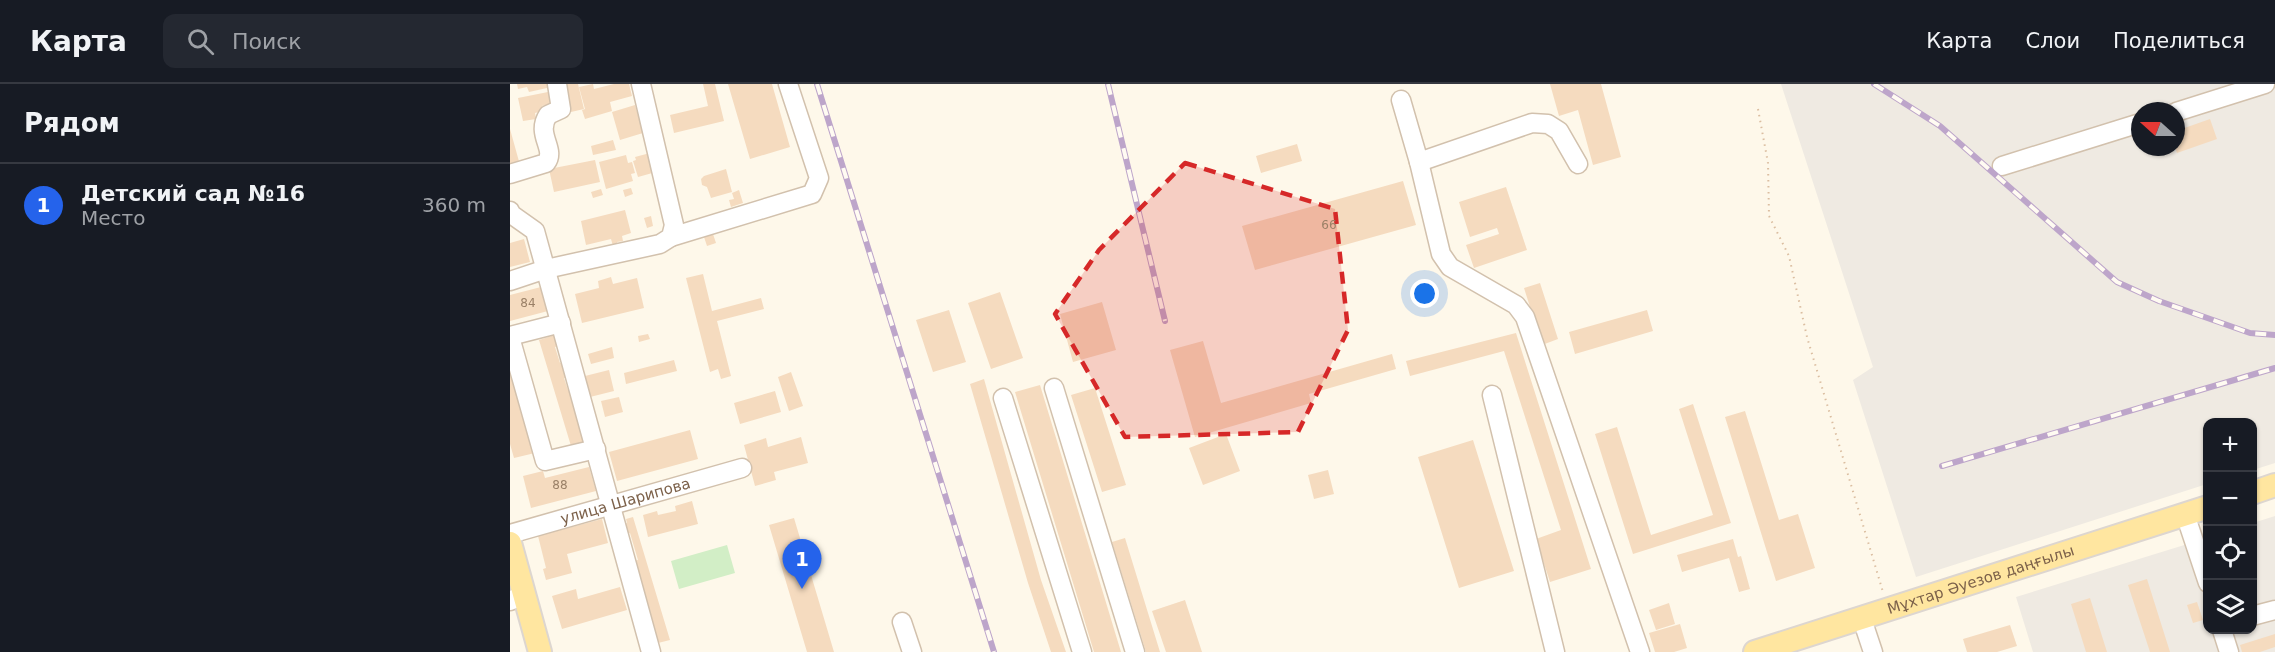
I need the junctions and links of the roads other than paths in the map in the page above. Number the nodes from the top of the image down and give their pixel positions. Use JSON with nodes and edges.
{"nodes":[{"id":1,"x":557,"y":84,"type":"edge"},
{"id":2,"x":641,"y":84,"type":"edge"},
{"id":3,"x":788,"y":84,"type":"edge"},
{"id":4,"x":2265,"y":84,"type":"edge"},
{"id":5,"x":1401,"y":100,"type":"dead end"},
{"id":6,"x":2185,"y":109,"type":"edge"},
{"id":7,"x":2131,"y":126,"type":"edge"},
{"id":8,"x":1419,"y":162,"type":"junction"},
{"id":9,"x":1578,"y":164,"type":"dead end"},
{"id":10,"x":2002,"y":166,"type":"dead end"},
{"id":11,"x":510,"y":174,"type":"edge"},
{"id":12,"x":510,"y":211,"type":"edge"},
{"id":13,"x":671,"y":237,"type":"junction"},
{"id":14,"x":546,"y":269,"type":"junction"},
{"id":15,"x":510,"y":281,"type":"edge"},
{"id":16,"x":561,"y":323,"type":"junction"},
{"id":17,"x":510,"y":337,"type":"edge"},
{"id":18,"x":1054,"y":388,"type":"dead end"},
{"id":19,"x":1492,"y":395,"type":"dead end"},
{"id":20,"x":1003,"y":398,"type":"dead end"},
{"id":21,"x":596,"y":449,"type":"junction"},
{"id":22,"x":742,"y":468,"type":"dead end"},
{"id":23,"x":2275,"y":485,"type":"edge"},
{"id":24,"x":2257,"y":492,"type":"edge"},
{"id":25,"x":611,"y":504,"type":"junction"},
{"id":26,"x":2203,"y":509,"type":"edge"},
{"id":27,"x":2185,"y":514,"type":"junction"},
{"id":28,"x":510,"y":534,"type":"edge"},
{"id":29,"x":510,"y":543,"type":"edge"},
{"id":30,"x":2207,"y":580,"type":"edge"},
{"id":31,"x":517,"y":598,"type":"edge"},
{"id":32,"x":2275,"y":610,"type":"edge"},
{"id":33,"x":2257,"y":615,"type":"edge"},
{"id":34,"x":1862,"y":619,"type":"junction"},
{"id":35,"x":902,"y":622,"type":"dead end"},
{"id":36,"x":2223,"y":634,"type":"edge"},
{"id":37,"x":540,"y":652,"type":"edge"},
{"id":38,"x":651,"y":652,"type":"edge"},
{"id":39,"x":912,"y":652,"type":"edge"},
{"id":40,"x":1082,"y":652,"type":"edge"},
{"id":41,"x":1135,"y":652,"type":"edge"},
{"id":42,"x":1555,"y":652,"type":"edge"},
{"id":43,"x":1640,"y":652,"type":"edge"},
{"id":44,"x":1755,"y":652,"type":"edge"},
{"id":45,"x":1873,"y":652,"type":"edge"},
{"id":46,"x":2229,"y":652,"type":"edge"}],
"edges":[{"from":1,"to":11,"type":"lane"},
{"from":2,"to":13,"type":"lane"},
{"from":3,"to":13,"type":"lane"},
{"from":4,"to":6,"type":"lane"},
{"from":5,"to":8,"type":"lane"},
{"from":7,"to":10,"type":"lane"},
{"from":8,"to":9,"type":"lane"},
{"from":8,"to":43,"type":"lane"},
{"from":12,"to":14,"type":"lane"},
{"from":13,"to":14,"type":"lane"},
{"from":14,"to":15,"type":"lane"},
{"from":14,"to":16,"type":"lane"},
{"from":16,"to":17,"type":"lane"},
{"from":16,"to":21,"type":"lane"},
{"from":17,"to":21,"type":"lane"},
{"from":18,"to":41,"type":"lane"},
{"from":19,"to":42,"type":"lane"},
{"from":20,"to":40,"type":"lane"},
{"from":21,"to":25,"type":"lane"},
{"from":22,"to":25,"type":"lane","name":"улица Шарипова"},
{"from":23,"to":24,"type":"main road"},
{"from":25,"to":28,"type":"lane","name":"улица Шарипова"},
{"from":25,"to":38,"type":"lane"},
{"from":26,"to":27,"type":"main road","name":"Мұхтар Әуезов даңғылы"},
{"from":27,"to":30,"type":"lane"},
{"from":27,"to":34,"type":"main road","name":"Мұхтар Әуезов даңғылы"},
{"from":29,"to":31,"type":"main road"},
{"from":31,"to":37,"type":"main road"},
{"from":32,"to":33,"type":"lane"},
{"from":34,"to":44,"type":"main road","name":"Мұхтар Әуезов даңғылы"},
{"from":34,"to":45,"type":"lane"},
{"from":35,"to":39,"type":"lane"},
{"from":36,"to":46,"type":"lane"}]}
